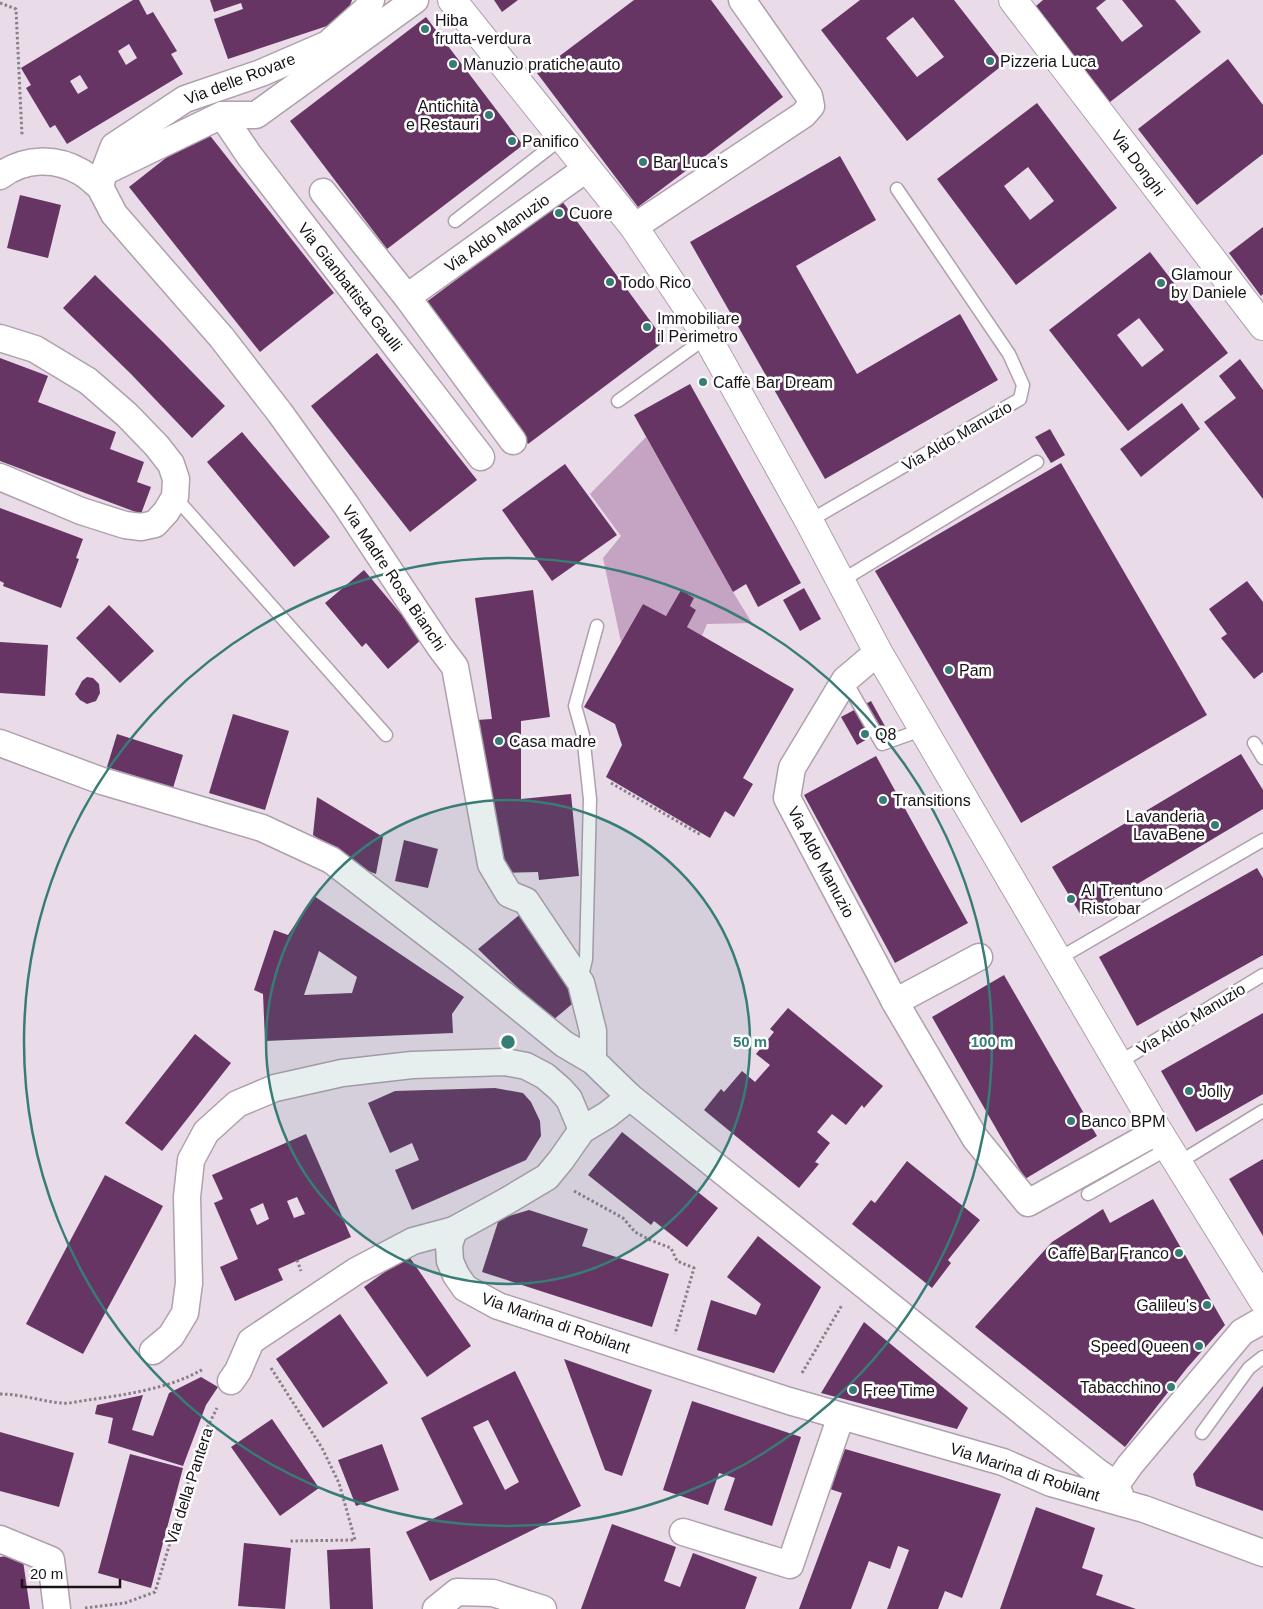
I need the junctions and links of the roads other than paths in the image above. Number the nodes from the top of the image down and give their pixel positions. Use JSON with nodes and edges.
{"nodes":[{"id":1,"x":371,"y":0,"type":"edge"},
{"id":2,"x":415,"y":0,"type":"edge"},
{"id":3,"x":452,"y":0,"type":"edge"},
{"id":4,"x":742,"y":0,"type":"edge"},
{"id":5,"x":1013,"y":0,"type":"edge"},
{"id":6,"x":222,"y":115,"type":"junction"},
{"id":7,"x":562,"y":138,"type":"junction"},
{"id":8,"x":586,"y":169,"type":"junction"},
{"id":9,"x":0,"y":176,"type":"edge"},
{"id":10,"x":102,"y":179,"type":"junction"},
{"id":11,"x":897,"y":190,"type":"dead end"},
{"id":12,"x":323,"y":192,"type":"dead end"},
{"id":13,"x":455,"y":221,"type":"dead end"},
{"id":14,"x":634,"y":227,"type":"junction"},
{"id":15,"x":407,"y":297,"type":"junction"},
{"id":16,"x":1263,"y":326,"type":"edge"},
{"id":17,"x":707,"y":337,"type":"junction"},
{"id":18,"x":0,"y":338,"type":"edge"},
{"id":19,"x":618,"y":401,"type":"dead end"},
{"id":20,"x":512,"y":441,"type":"dead end"},
{"id":21,"x":481,"y":457,"type":"dead end"},
{"id":22,"x":1037,"y":462,"type":"dead end"},
{"id":23,"x":0,"y":477,"type":"edge"},
{"id":24,"x":175,"y":497,"type":"junction"},
{"id":25,"x":809,"y":521,"type":"junction"},
{"id":26,"x":841,"y":581,"type":"junction"},
{"id":27,"x":597,"y":626,"type":"dead end"},
{"id":28,"x":878,"y":652,"type":"junction"},
{"id":29,"x":845,"y":680,"type":"junction"},
{"id":30,"x":924,"y":729,"type":"junction"},
{"id":31,"x":386,"y":735,"type":"dead end"},
{"id":32,"x":0,"y":743,"type":"edge"},
{"id":33,"x":1254,"y":743,"type":"dead end"},
{"id":34,"x":1263,"y":758,"type":"edge"},
{"id":35,"x":1263,"y":840,"type":"edge"},
{"id":36,"x":979,"y":956,"type":"dead end"},
{"id":37,"x":1058,"y":959,"type":"junction"},
{"id":38,"x":1263,"y":975,"type":"edge"},
{"id":39,"x":581,"y":983,"type":"junction"},
{"id":40,"x":895,"y":1002,"type":"junction"},
{"id":41,"x":593,"y":1061,"type":"junction"},
{"id":42,"x":1118,"y":1063,"type":"junction"},
{"id":43,"x":630,"y":1097,"type":"junction"},
{"id":44,"x":1263,"y":1111,"type":"edge"},
{"id":45,"x":582,"y":1130,"type":"junction"},
{"id":46,"x":1168,"y":1147,"type":"junction"},
{"id":47,"x":1088,"y":1194,"type":"dead end"},
{"id":48,"x":454,"y":1230,"type":"junction"},
{"id":49,"x":1262,"y":1303,"type":"edge"},
{"id":50,"x":153,"y":1351,"type":"dead end"},
{"id":51,"x":1263,"y":1357,"type":"edge"},
{"id":52,"x":231,"y":1381,"type":"road end"},
{"id":53,"x":841,"y":1416,"type":"junction"},
{"id":54,"x":1202,"y":1433,"type":"dead end"},
{"id":55,"x":1120,"y":1494,"type":"junction"},
{"id":56,"x":683,"y":1532,"type":"dead end"},
{"id":57,"x":0,"y":1539,"type":"edge"},
{"id":58,"x":1263,"y":1553,"type":"edge"},
{"id":59,"x":57,"y":1609,"type":"edge"},
{"id":60,"x":436,"y":1609,"type":"edge"},
{"id":61,"x":543,"y":1609,"type":"edge"}],
"edges":[{"from":1,"to":10,"type":"street","name":"Via delle Rovare"},
{"from":2,"to":6,"type":"street"},
{"from":3,"to":7,"type":"street","name":"Via Aldo Manuzio"},
{"from":4,"to":14,"type":"street"},
{"from":5,"to":16,"type":"street","name":"Via Donghi"},
{"from":6,"to":10,"type":"street"},
{"from":6,"to":21,"type":"street","name":"Via Gianbattista Gaulli"},
{"from":7,"to":8,"type":"street","name":"Via Aldo Manuzio"},
{"from":7,"to":13,"type":"lane"},
{"from":8,"to":14,"type":"street","name":"Via Aldo Manuzio"},
{"from":8,"to":15,"type":"street","name":"Via Aldo Manuzio"},
{"from":9,"to":10,"type":"street"},
{"from":10,"to":39,"type":"street","name":"Via Madre Rosa Bianchi"},
{"from":11,"to":25,"type":"lane","name":"Via Aldo Manuzio"},
{"from":12,"to":15,"type":"street"},
{"from":14,"to":17,"type":"street","name":"Via Aldo Manuzio"},
{"from":15,"to":20,"type":"street"},
{"from":17,"to":19,"type":"lane"},
{"from":17,"to":25,"type":"street","name":"Via Aldo Manuzio"},
{"from":18,"to":24,"type":"street"},
{"from":22,"to":26,"type":"lane"},
{"from":23,"to":24,"type":"street"},
{"from":24,"to":31,"type":"lane"},
{"from":25,"to":26,"type":"street","name":"Via Aldo Manuzio"},
{"from":26,"to":28,"type":"street","name":"Via Aldo Manuzio"},
{"from":27,"to":39,"type":"lane","name":"Via Madre Rosa Bianchi"},
{"from":28,"to":29,"type":"street","name":"Via Aldo Manuzio"},
{"from":28,"to":30,"type":"street","name":"Via Aldo Manuzio"},
{"from":29,"to":30,"type":"lane"},
{"from":29,"to":40,"type":"street","name":"Via Aldo Manuzio"},
{"from":30,"to":37,"type":"street","name":"Via Aldo Manuzio"},
{"from":32,"to":41,"type":"street"},
{"from":33,"to":34,"type":"lane"},
{"from":35,"to":37,"type":"lane"},
{"from":36,"to":40,"type":"street"},
{"from":37,"to":42,"type":"street","name":"Via Aldo Manuzio"},
{"from":38,"to":42,"type":"lane","name":"Via Aldo Manuzio"},
{"from":39,"to":41,"type":"street","name":"Via Madre Rosa Bianchi"},
{"from":40,"to":46,"type":"street","name":"Via Aldo Manuzio"},
{"from":41,"to":43,"type":"street"},
{"from":42,"to":46,"type":"street","name":"Via Aldo Manuzio"},
{"from":43,"to":45,"type":"street"},
{"from":43,"to":55,"type":"street"},
{"from":44,"to":46,"type":"lane","name":"Via Aldo Manuzio"},
{"from":45,"to":48,"type":"street"},
{"from":45,"to":50,"type":"street"},
{"from":46,"to":47,"type":"lane","name":"Via Aldo Manuzio"},
{"from":46,"to":49,"type":"street","name":"Via Aldo Manuzio"},
{"from":48,"to":52,"type":"street"},
{"from":48,"to":53,"type":"street","name":"Via Marina di Robilant"},
{"from":49,"to":55,"type":"street"},
{"from":51,"to":54,"type":"lane"},
{"from":53,"to":55,"type":"street","name":"Via Marina di Robilant"},
{"from":53,"to":56,"type":"street"},
{"from":55,"to":58,"type":"street","name":"Via Marina di Robilant"},
{"from":57,"to":59,"type":"street"},
{"from":60,"to":61,"type":"street"}]}
